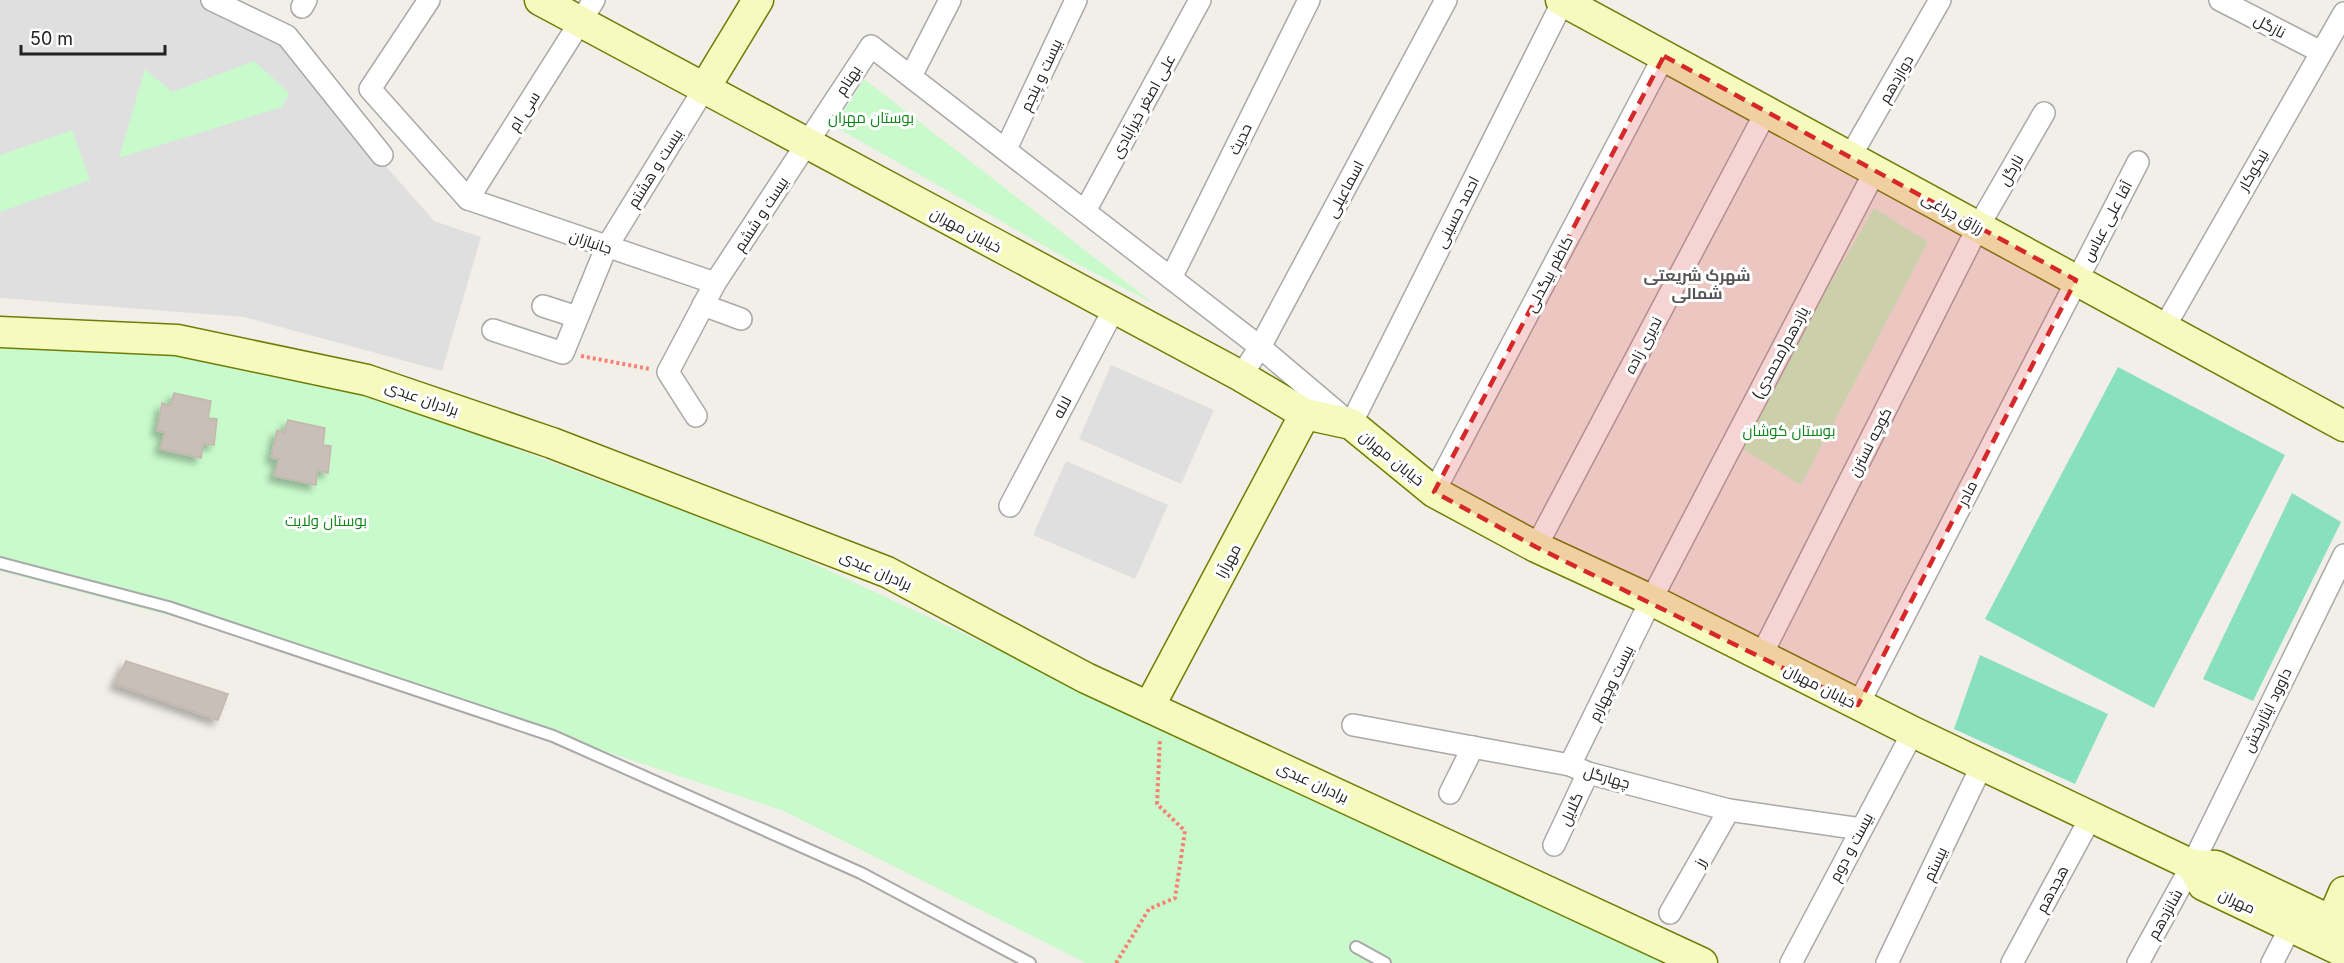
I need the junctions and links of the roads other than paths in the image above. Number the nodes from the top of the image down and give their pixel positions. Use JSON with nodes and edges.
{"nodes":[{"id":1,"x":212,"y":0,"type":"edge"},
{"id":2,"x":429,"y":0,"type":"edge"},
{"id":3,"x":540,"y":0,"type":"edge"},
{"id":4,"x":758,"y":0,"type":"edge"},
{"id":5,"x":950,"y":0,"type":"edge"},
{"id":6,"x":1077,"y":0,"type":"edge"},
{"id":7,"x":1200,"y":0,"type":"edge"},
{"id":8,"x":1309,"y":0,"type":"edge"},
{"id":9,"x":1446,"y":0,"type":"edge"},
{"id":10,"x":1562,"y":0,"type":"edge"},
{"id":11,"x":1941,"y":0,"type":"edge"},
{"id":12,"x":2220,"y":0,"type":"edge"},
{"id":13,"x":587,"y":11,"type":"edge"},
{"id":14,"x":2344,"y":13,"type":"edge"},
{"id":15,"x":2320,"y":52,"type":"junction"},
{"id":16,"x":1664,"y":56,"type":"junction"},
{"id":17,"x":911,"y":76,"type":"junction"},
{"id":18,"x":704,"y":89,"type":"junction"},
{"id":19,"x":1766,"y":111,"type":"junction"},
{"id":20,"x":2044,"y":113,"type":"dead end"},
{"id":21,"x":806,"y":144,"type":"junction"},
{"id":22,"x":1005,"y":149,"type":"junction"},
{"id":23,"x":382,"y":155,"type":"dead end"},
{"id":24,"x":2138,"y":162,"type":"dead end"},
{"id":25,"x":1863,"y":164,"type":"junction"},
{"id":26,"x":468,"y":199,"type":"junction"},
{"id":27,"x":1085,"y":211,"type":"junction"},
{"id":28,"x":1978,"y":227,"type":"junction"},
{"id":29,"x":606,"y":248,"type":"junction"},
{"id":30,"x":1171,"y":278,"type":"junction"},
{"id":31,"x":2076,"y":280,"type":"junction"},
{"id":32,"x":715,"y":283,"type":"junction"},
{"id":33,"x":703,"y":305,"type":"junction"},
{"id":34,"x":543,"y":306,"type":"dead end"},
{"id":35,"x":1114,"y":309,"type":"junction"},
{"id":36,"x":578,"y":317,"type":"junction"},
{"id":37,"x":741,"y":319,"type":"dead end"},
{"id":38,"x":2164,"y":328,"type":"junction"},
{"id":39,"x":493,"y":330,"type":"dead end"},
{"id":40,"x":0,"y":332,"type":"edge"},
{"id":41,"x":1260,"y":347,"type":"junction"},
{"id":42,"x":1241,"y":376,"type":"junction"},
{"id":43,"x":1305,"y":414,"type":"junction"},
{"id":44,"x":696,"y":416,"type":"dead end"},
{"id":45,"x":1351,"y":424,"type":"junction"},
{"id":46,"x":2344,"y":426,"type":"edge"},
{"id":47,"x":1434,"y":492,"type":"junction"},
{"id":48,"x":1010,"y":506,"type":"dead end"},
{"id":49,"x":1536,"y":547,"type":"junction"},
{"id":50,"x":2344,"y":555,"type":"edge"},
{"id":51,"x":0,"y":563,"type":"edge"},
{"id":52,"x":1651,"y":600,"type":"junction"},
{"id":53,"x":1761,"y":656,"type":"junction"},
{"id":54,"x":1858,"y":705,"type":"junction"},
{"id":55,"x":1155,"y":718,"type":"junction"},
{"id":56,"x":1353,"y":725,"type":"dead end"},
{"id":57,"x":1913,"y":732,"type":"junction"},
{"id":58,"x":1473,"y":747,"type":"junction"},
{"id":59,"x":1982,"y":765,"type":"junction"},
{"id":60,"x":1579,"y":769,"type":"junction"},
{"id":61,"x":1450,"y":793,"type":"dead end"},
{"id":62,"x":1729,"y":810,"type":"junction"},
{"id":63,"x":2092,"y":815,"type":"junction"},
{"id":64,"x":1861,"y":829,"type":"junction"},
{"id":65,"x":1554,"y":844,"type":"dead end"},
{"id":66,"x":2192,"y":865,"type":"junction"},
{"id":67,"x":2344,"y":892,"type":"edge"},
{"id":68,"x":1670,"y":914,"type":"dead end"},
{"id":69,"x":2291,"y":926,"type":"junction"},
{"id":70,"x":2336,"y":935,"type":"edge"},
{"id":71,"x":1356,"y":947,"type":"dead end"},
{"id":72,"x":1030,"y":963,"type":"edge"},
{"id":73,"x":1385,"y":963,"type":"edge"},
{"id":74,"x":1702,"y":963,"type":"edge"},
{"id":75,"x":1791,"y":963,"type":"edge"},
{"id":76,"x":1887,"y":963,"type":"edge"},
{"id":77,"x":2012,"y":963,"type":"edge"},
{"id":78,"x":2138,"y":963,"type":"edge"},
{"id":79,"x":2271,"y":963,"type":"edge"}],
"edges":[{"from":1,"to":23,"type":"street"},
{"from":2,"to":26,"type":"street"},
{"from":3,"to":13,"type":"main road","name":"خیابان مهران"},
{"from":4,"to":18,"type":"main road"},
{"from":5,"to":17,"type":"street"},
{"from":6,"to":22,"type":"street","name":"بیست و پنجم"},
{"from":7,"to":27,"type":"street","name":"علی اصغر خیرآبادی"},
{"from":8,"to":30,"type":"street","name":"حدیث"},
{"from":9,"to":41,"type":"street","name":"اسماعیلی"},
{"from":10,"to":16,"type":"main road","name":"رزاق چراغی"},
{"from":10,"to":45,"type":"street","name":"احمد حسینی"},
{"from":11,"to":25,"type":"street","name":"دوازدهم"},
{"from":12,"to":15,"type":"street","name":"نازگل"},
{"from":13,"to":18,"type":"main road","name":"خیابان مهران"},
{"from":13,"to":26,"type":"street","name":"سی ام"},
{"from":14,"to":15,"type":"street","name":"نیکوکار"},
{"from":15,"to":38,"type":"street","name":"نیکوکار"},
{"from":16,"to":19,"type":"main road","name":"رزاق چراغی"},
{"from":16,"to":47,"type":"street","name":"کاظم بیگدلی"},
{"from":17,"to":21,"type":"street","name":"بهنام"},
{"from":17,"to":22,"type":"street"},
{"from":18,"to":21,"type":"main road","name":"خیابان مهران"},
{"from":18,"to":29,"type":"street","name":"بیست و هشتم"},
{"from":19,"to":25,"type":"main road","name":"رزاق چراغی"},
{"from":19,"to":49,"type":"street","name":"ندیری زاده"},
{"from":20,"to":28,"type":"street","name":"نارگل"},
{"from":21,"to":32,"type":"street","name":"بیست و ششم"},
{"from":21,"to":35,"type":"main road","name":"خیابان مهران"},
{"from":22,"to":27,"type":"street"},
{"from":24,"to":31,"type":"street","name":"آقا علی عباس"},
{"from":25,"to":28,"type":"main road","name":"رزاق چراغی"},
{"from":25,"to":52,"type":"street","name":"یازدهم(محمدی)"},
{"from":26,"to":29,"type":"street","name":"جانبازان"},
{"from":27,"to":30,"type":"street"},
{"from":28,"to":31,"type":"main road","name":"رزاق چراغی"},
{"from":28,"to":53,"type":"street","name":"کوچه نسترن"},
{"from":29,"to":32,"type":"street","name":"جانبازان"},
{"from":29,"to":36,"type":"street","name":"بیست و هشتم"},
{"from":30,"to":41,"type":"street"},
{"from":31,"to":38,"type":"main road","name":"رزاق چراغی"},
{"from":31,"to":54,"type":"street","name":"مادر"},
{"from":32,"to":33,"type":"street","name":"بیست و ششم"},
{"from":33,"to":37,"type":"street"},
{"from":33,"to":44,"type":"street","name":"بیست و ششم"},
{"from":34,"to":36,"type":"street"},
{"from":35,"to":42,"type":"main road","name":"خیابان مهران"},
{"from":35,"to":48,"type":"street","name":"لاله"},
{"from":36,"to":39,"type":"street","name":"بیست و هشتم"},
{"from":38,"to":46,"type":"main road","name":"رزاق چراغی"},
{"from":40,"to":55,"type":"main road","name":"برادران عبدی"},
{"from":41,"to":42,"type":"street","name":"اسماعیلی"},
{"from":41,"to":45,"type":"street"},
{"from":42,"to":43,"type":"main road","name":"خیابان مهران"},
{"from":43,"to":45,"type":"main road","name":"خیابان مهران"},
{"from":43,"to":55,"type":"main road","name":"مهرآرا"},
{"from":45,"to":47,"type":"main road","name":"خیابان مهران"},
{"from":47,"to":49,"type":"main road","name":"خیابان مهران"},
{"from":49,"to":52,"type":"main road","name":"خیابان مهران"},
{"from":50,"to":66,"type":"street","name":"داوود ایثاربخش"},
{"from":51,"to":72,"type":"lane"},
{"from":52,"to":53,"type":"main road","name":"خیابان مهران"},
{"from":52,"to":60,"type":"street","name":"بیست وچهارم"},
{"from":53,"to":54,"type":"main road","name":"خیابان مهران"},
{"from":54,"to":57,"type":"main road","name":"خیابان مهران"},
{"from":55,"to":74,"type":"main road","name":"برادران عبدی"},
{"from":56,"to":58,"type":"street","name":"چهارگل"},
{"from":57,"to":59,"type":"main road","name":"خیابان مهران"},
{"from":57,"to":64,"type":"street","name":"بیست و دوم"},
{"from":58,"to":60,"type":"street","name":"چهارگل"},
{"from":58,"to":61,"type":"street"},
{"from":59,"to":63,"type":"main road","name":"خیابان مهران"},
{"from":59,"to":76,"type":"street","name":"بیستم"},
{"from":60,"to":62,"type":"street","name":"چهارگل"},
{"from":60,"to":65,"type":"street","name":"گلایل"},
{"from":62,"to":64,"type":"street","name":"چهارگل"},
{"from":62,"to":68,"type":"street","name":"رز"},
{"from":63,"to":66,"type":"main road","name":"خیابان مهران"},
{"from":63,"to":77,"type":"street","name":"هجدهم"},
{"from":64,"to":75,"type":"street","name":"بیست و دوم"},
{"from":66,"to":69,"type":"main road","name":"مهران"},
{"from":66,"to":70,"type":"main road","name":"مهران"},
{"from":66,"to":78,"type":"street","name":"شانزدهم"},
{"from":67,"to":70,"type":"main road"},
{"from":69,"to":70,"type":"main road","name":"مهران"},
{"from":69,"to":79,"type":"street"},
{"from":71,"to":73,"type":"lane"}]}
